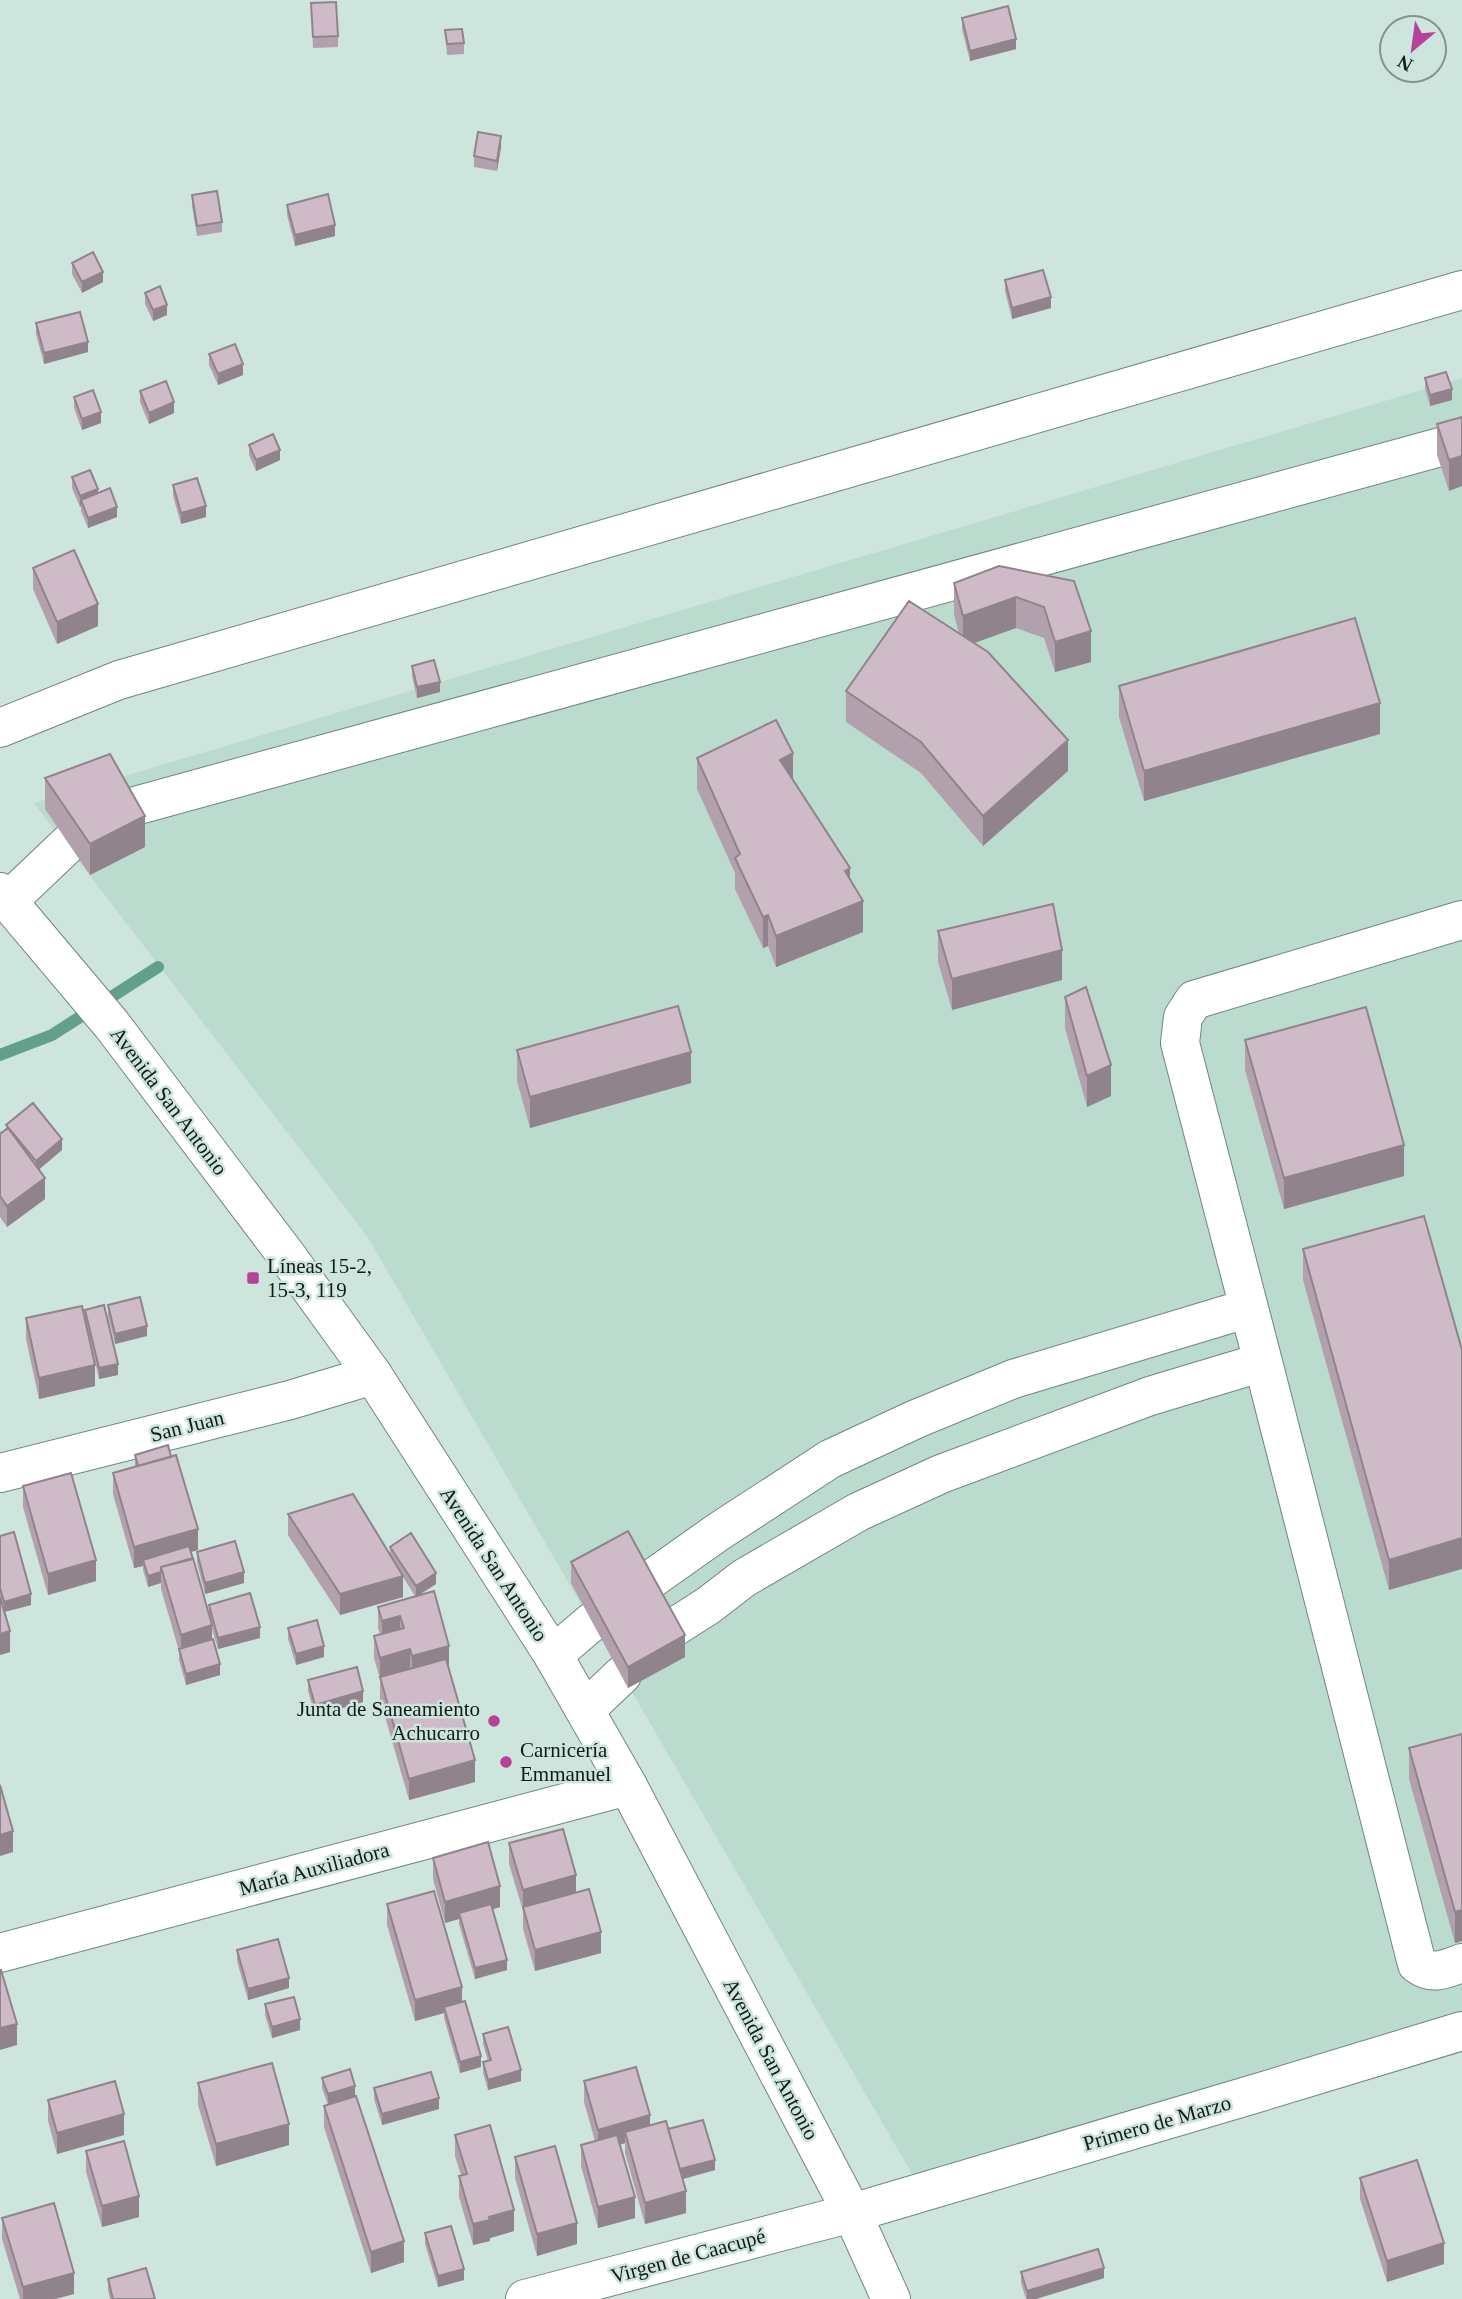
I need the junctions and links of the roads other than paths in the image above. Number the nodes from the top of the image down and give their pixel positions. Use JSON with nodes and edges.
{"nodes":[{"id":1,"x":1462,"y":290,"type":"edge"},
{"id":2,"x":1462,"y":441,"type":"edge"},
{"id":3,"x":0,"y":728,"type":"edge"},
{"id":4,"x":124,"y":809,"type":"edge"},
{"id":5,"x":69,"y":843,"type":"edge"},
{"id":6,"x":4,"y":896,"type":"edge"},
{"id":7,"x":1461,"y":922,"type":"edge"},
{"id":8,"x":1249,"y":1307,"type":"junction"},
{"id":9,"x":1264,"y":1362,"type":"junction"},
{"id":10,"x":373,"y":1375,"type":"junction"},
{"id":11,"x":0,"y":1473,"type":"edge"},
{"id":12,"x":646,"y":1583,"type":"edge"},
{"id":13,"x":593,"y":1621,"type":"edge"},
{"id":14,"x":670,"y":1630,"type":"edge"},
{"id":15,"x":553,"y":1655,"type":"junction"},
{"id":16,"x":622,"y":1675,"type":"edge"},
{"id":17,"x":586,"y":1710,"type":"junction"},
{"id":18,"x":628,"y":1786,"type":"junction"},
{"id":19,"x":0,"y":1953,"type":"edge"},
{"id":20,"x":1462,"y":1963,"type":"edge"},
{"id":21,"x":1462,"y":2031,"type":"edge"},
{"id":22,"x":852,"y":2213,"type":"junction"},
{"id":23,"x":525,"y":2299,"type":"edge"},
{"id":24,"x":891,"y":2299,"type":"edge"}],
"edges":[{"from":1,"to":3,"type":"street"},
{"from":2,"to":4,"type":"street"},
{"from":5,"to":6,"type":"street"},
{"from":6,"to":10,"type":"street","name":"Avenida San Antonio"},
{"from":7,"to":8,"type":"street"},
{"from":8,"to":9,"type":"street"},
{"from":8,"to":12,"type":"street"},
{"from":9,"to":14,"type":"street"},
{"from":9,"to":20,"type":"street"},
{"from":10,"to":11,"type":"street","name":"San Juan"},
{"from":10,"to":15,"type":"street","name":"Avenida San Antonio"},
{"from":13,"to":15,"type":"street"},
{"from":15,"to":17,"type":"street","name":"Avenida San Antonio"},
{"from":16,"to":17,"type":"street"},
{"from":17,"to":18,"type":"street","name":"Avenida San Antonio"},
{"from":18,"to":19,"type":"street","name":"María Auxiliadora"},
{"from":18,"to":22,"type":"street","name":"Avenida San Antonio"},
{"from":21,"to":22,"type":"street","name":"Primero de Marzo"},
{"from":22,"to":23,"type":"street","name":"Virgen de Caacupé"},
{"from":22,"to":24,"type":"street","name":"Avenida San Antonio"}]}
